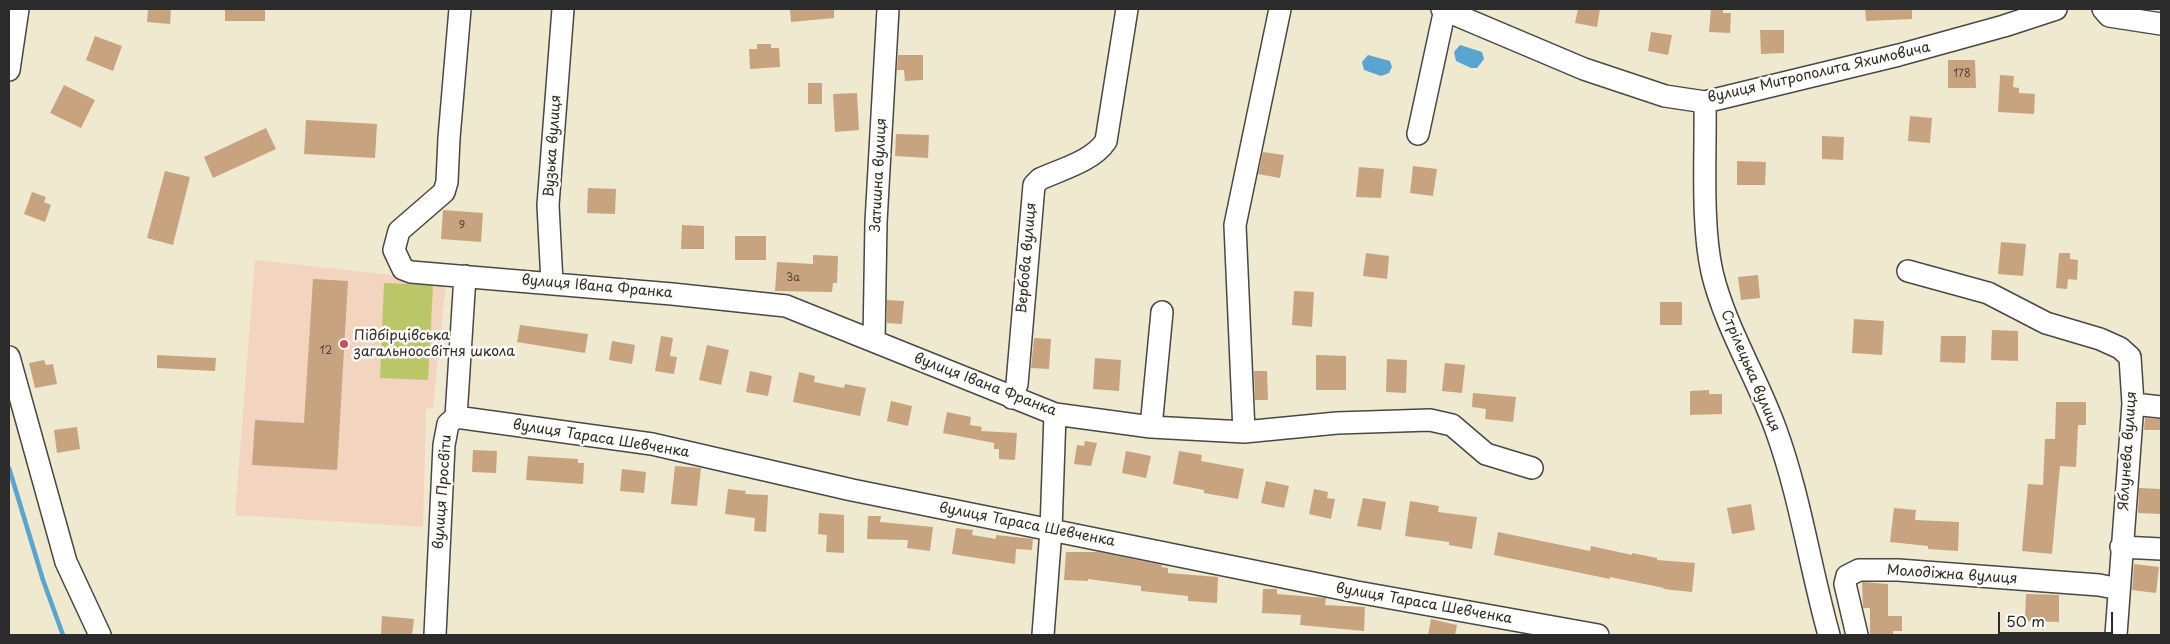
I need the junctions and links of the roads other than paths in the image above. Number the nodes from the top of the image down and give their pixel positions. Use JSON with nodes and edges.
{"nodes":[{"id":1,"x":18,"y":9,"type":"edge"},
{"id":2,"x":460,"y":9,"type":"edge"},
{"id":3,"x":563,"y":9,"type":"edge"},
{"id":4,"x":888,"y":9,"type":"edge"},
{"id":5,"x":1127,"y":9,"type":"edge"},
{"id":6,"x":1280,"y":9,"type":"edge"},
{"id":7,"x":1443,"y":9,"type":"edge"},
{"id":8,"x":2056,"y":9,"type":"edge"},
{"id":9,"x":2103,"y":9,"type":"edge"},
{"id":10,"x":2161,"y":24,"type":"edge"},
{"id":11,"x":9,"y":70,"type":"edge"},
{"id":12,"x":1705,"y":102,"type":"junction"},
{"id":13,"x":1418,"y":134,"type":"dead end"},
{"id":14,"x":1908,"y":271,"type":"dead end"},
{"id":15,"x":464,"y":276,"type":"junction"},
{"id":16,"x":552,"y":283,"type":"junction"},
{"id":17,"x":1162,"y":312,"type":"dead end"},
{"id":18,"x":874,"y":341,"type":"junction"},
{"id":19,"x":9,"y":357,"type":"edge"},
{"id":20,"x":1012,"y":398,"type":"junction"},
{"id":21,"x":2133,"y":404,"type":"junction"},
{"id":22,"x":2161,"y":407,"type":"edge"},
{"id":23,"x":1055,"y":414,"type":"junction"},
{"id":24,"x":456,"y":417,"type":"junction"},
{"id":25,"x":1151,"y":427,"type":"junction"},
{"id":26,"x":1244,"y":432,"type":"junction"},
{"id":27,"x":1532,"y":468,"type":"dead end"},
{"id":28,"x":1051,"y":530,"type":"junction"},
{"id":29,"x":2121,"y":547,"type":"junction"},
{"id":30,"x":2161,"y":548,"type":"edge"},
{"id":31,"x":2119,"y":589,"type":"junction"},
{"id":32,"x":100,"y":635,"type":"edge"},
{"id":33,"x":435,"y":635,"type":"edge"},
{"id":34,"x":1043,"y":635,"type":"edge"},
{"id":35,"x":1598,"y":635,"type":"edge"},
{"id":36,"x":1829,"y":635,"type":"edge"},
{"id":37,"x":1857,"y":635,"type":"edge"},
{"id":38,"x":2116,"y":635,"type":"edge"}],
"edges":[{"from":1,"to":11,"type":"street"},
{"from":2,"to":15,"type":"street"},
{"from":3,"to":16,"type":"street","name":"Вузька вулиця"},
{"from":4,"to":18,"type":"street","name":"Затишна вулиця"},
{"from":5,"to":20,"type":"street","name":"Вербова вулиця"},
{"from":6,"to":26,"type":"street"},
{"from":7,"to":12,"type":"street","name":"вулиця Митрополита Яхимовича"},
{"from":7,"to":13,"type":"street"},
{"from":8,"to":12,"type":"street","name":"вулиця Митрополита Яхимовича"},
{"from":9,"to":10,"type":"street"},
{"from":12,"to":36,"type":"street","name":"Стрілецька вулиця"},
{"from":14,"to":21,"type":"street","name":"Яблунева вулиця"},
{"from":15,"to":16,"type":"street","name":"вулиця Івана Франка"},
{"from":15,"to":24,"type":"street","name":"вулиця Просвіти"},
{"from":16,"to":18,"type":"street","name":"вулиця Івана Франка"},
{"from":17,"to":25,"type":"street"},
{"from":18,"to":20,"type":"street","name":"вулиця Івана Франка"},
{"from":19,"to":32,"type":"street"},
{"from":20,"to":23,"type":"street","name":"вулиця Івана Франка"},
{"from":21,"to":22,"type":"street"},
{"from":21,"to":29,"type":"street","name":"Яблунева вулиця"},
{"from":23,"to":25,"type":"street","name":"вулиця Івана Франка"},
{"from":23,"to":28,"type":"street"},
{"from":24,"to":28,"type":"street","name":"вулиця Тараса Шевченка"},
{"from":24,"to":33,"type":"street","name":"вулиця Просвіти"},
{"from":25,"to":26,"type":"street","name":"вулиця Івана Франка"},
{"from":26,"to":27,"type":"street","name":"вулиця Івана Франка"},
{"from":28,"to":34,"type":"street"},
{"from":28,"to":35,"type":"street","name":"вулиця Тараса Шевченка"},
{"from":29,"to":30,"type":"street"},
{"from":29,"to":31,"type":"street","name":"Яблунева вулиця"},
{"from":31,"to":37,"type":"street","name":"Молодіжна вулиця"},
{"from":31,"to":38,"type":"street","name":"Яблунева вулиця"}]}
